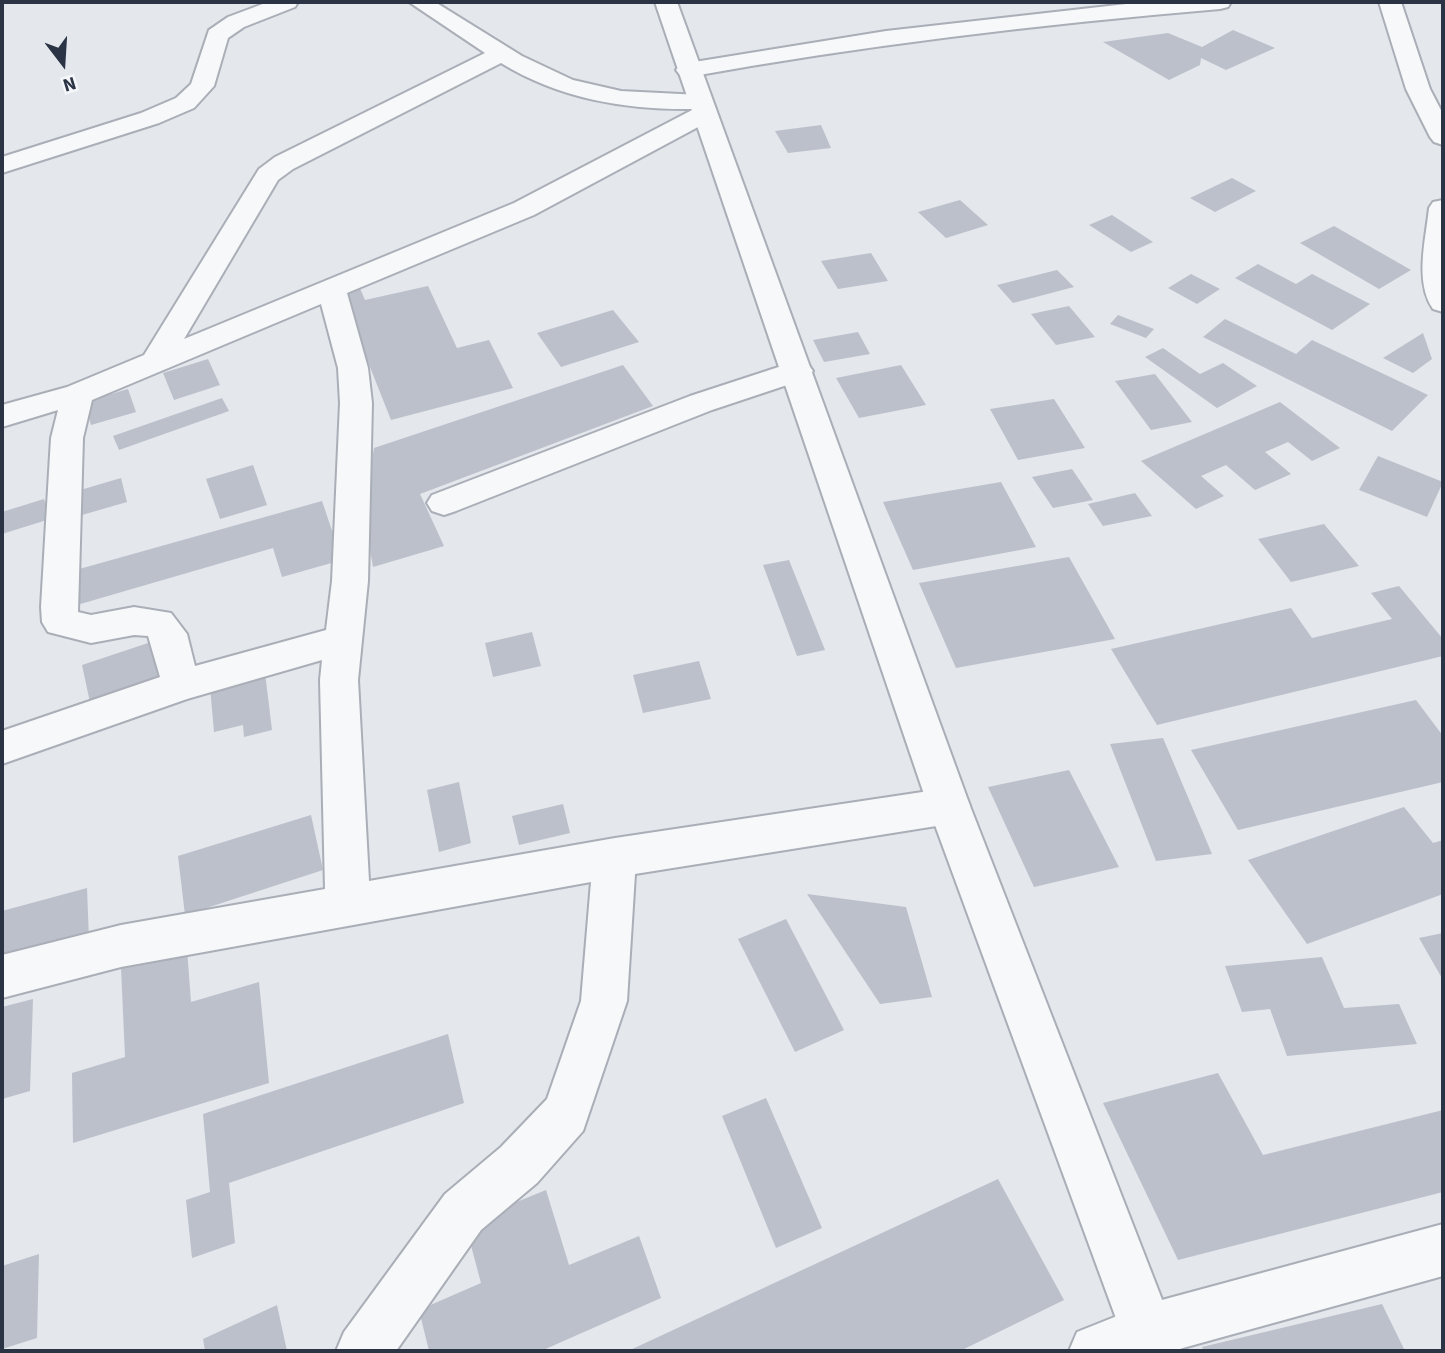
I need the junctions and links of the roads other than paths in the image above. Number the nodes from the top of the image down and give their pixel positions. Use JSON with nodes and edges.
{"nodes":[{"id":1,"x":287,"y":2,"type":"edge"},
{"id":2,"x":420,"y":2,"type":"edge"},
{"id":3,"x":666,"y":2,"type":"edge"},
{"id":4,"x":1220,"y":2,"type":"edge"},
{"id":5,"x":1390,"y":2,"type":"edge"},
{"id":6,"x":1084,"y":7,"type":"edge"},
{"id":7,"x":502,"y":53,"type":"junction"},
{"id":8,"x":1418,"y":89,"type":"junction"},
{"id":9,"x":697,"y":95,"type":"junction"},
{"id":10,"x":1443,"y":97,"type":"edge"},
{"id":11,"x":1443,"y":137,"type":"edge"},
{"id":12,"x":2,"y":165,"type":"edge"},
{"id":13,"x":1443,"y":208,"type":"edge"},
{"id":14,"x":331,"y":288,"type":"junction"},
{"id":15,"x":1443,"y":303,"type":"edge"},
{"id":16,"x":155,"y":362,"type":"junction"},
{"id":17,"x":797,"y":371,"type":"junction"},
{"id":18,"x":78,"y":394,"type":"junction"},
{"id":19,"x":2,"y":416,"type":"edge"},
{"id":20,"x":444,"y":503,"type":"dead end"},
{"id":21,"x":342,"y":640,"type":"junction"},
{"id":22,"x":181,"y":685,"type":"junction"},
{"id":23,"x":2,"y":748,"type":"edge"},
{"id":24,"x":950,"y":806,"type":"junction"},
{"id":25,"x":615,"y":857,"type":"junction"},
{"id":26,"x":348,"y":906,"type":"junction"},
{"id":27,"x":2,"y":977,"type":"edge"},
{"id":28,"x":1443,"y":1250,"type":"edge"},
{"id":29,"x":1151,"y":1341,"type":"edge"},
{"id":30,"x":363,"y":1351,"type":"edge"},
{"id":31,"x":1096,"y":1351,"type":"edge"}],
"edges":[{"from":1,"to":12,"type":"street"},
{"from":2,"to":7,"type":"street"},
{"from":3,"to":9,"type":"street"},
{"from":4,"to":6,"type":"street"},
{"from":5,"to":8,"type":"street"},
{"from":6,"to":9,"type":"street"},
{"from":7,"to":9,"type":"street"},
{"from":7,"to":16,"type":"street"},
{"from":8,"to":10,"type":"street"},
{"from":8,"to":11,"type":"street"},
{"from":9,"to":14,"type":"street"},
{"from":9,"to":17,"type":"street"},
{"from":13,"to":15,"type":"street"},
{"from":14,"to":16,"type":"street"},
{"from":14,"to":21,"type":"street"},
{"from":16,"to":18,"type":"street"},
{"from":17,"to":20,"type":"street"},
{"from":17,"to":24,"type":"street"},
{"from":18,"to":19,"type":"street"},
{"from":18,"to":22,"type":"street"},
{"from":21,"to":22,"type":"street"},
{"from":21,"to":26,"type":"street"},
{"from":22,"to":23,"type":"street"},
{"from":24,"to":25,"type":"street"},
{"from":24,"to":29,"type":"street"},
{"from":25,"to":26,"type":"street"},
{"from":25,"to":30,"type":"street"},
{"from":26,"to":27,"type":"street"},
{"from":28,"to":29,"type":"street"},
{"from":29,"to":31,"type":"street"}]}
